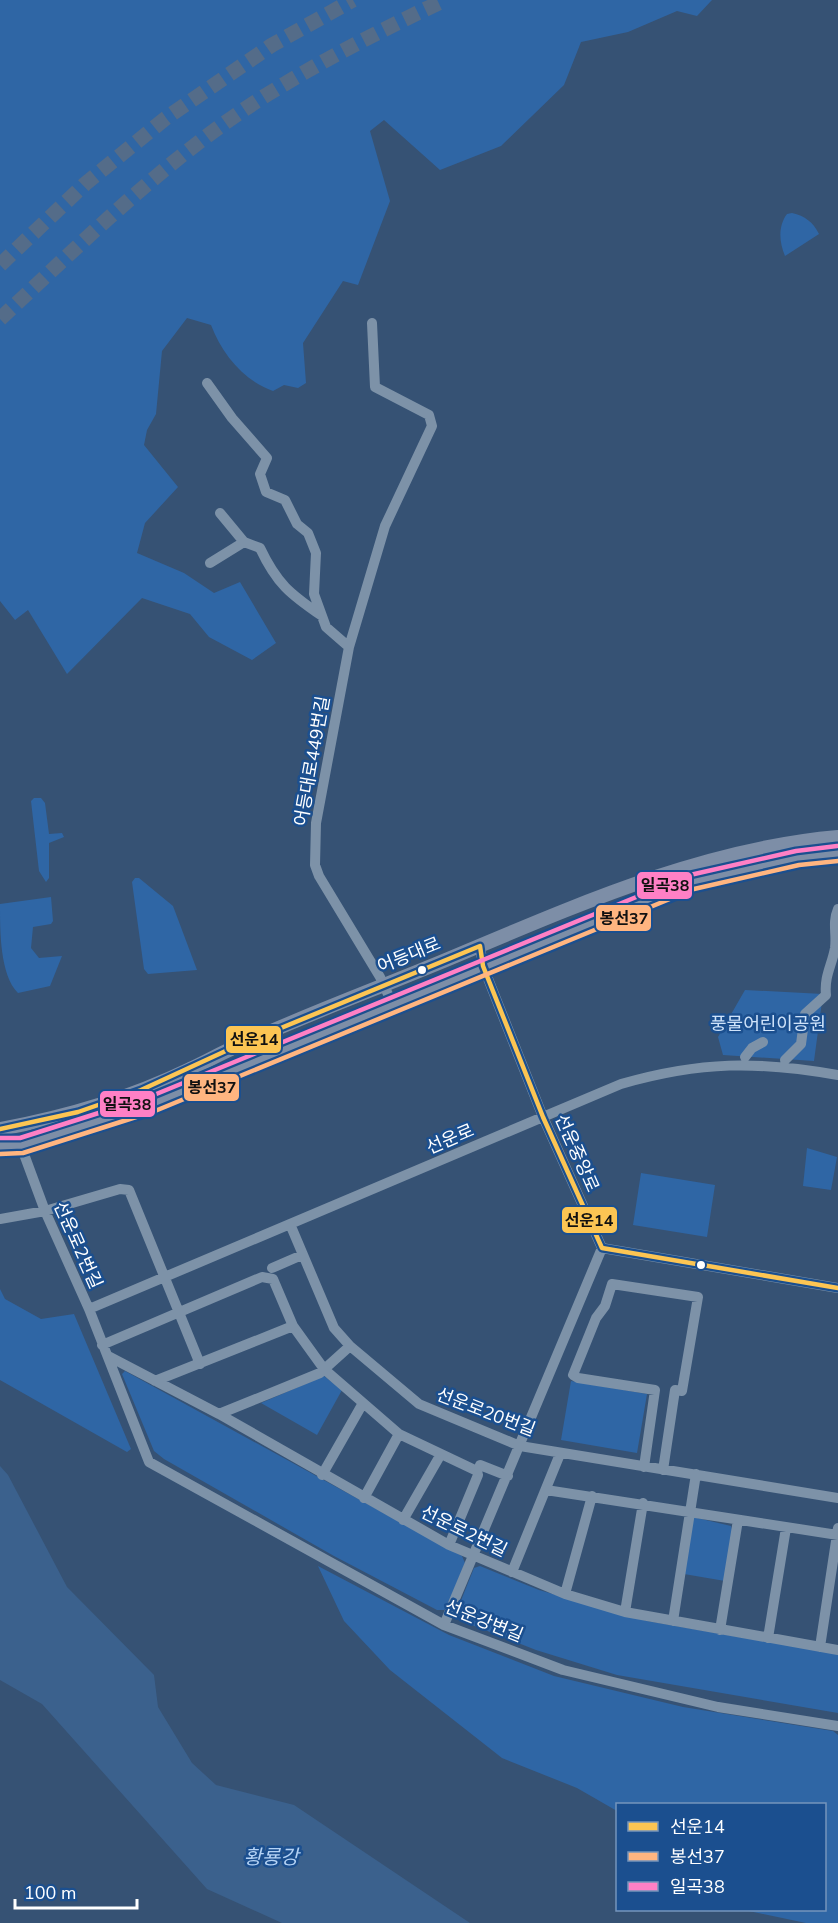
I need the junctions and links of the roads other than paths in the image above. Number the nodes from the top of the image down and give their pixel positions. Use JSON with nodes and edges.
{"nodes":[{"id":1,"x":372,"y":323,"type":"dead end"},
{"id":2,"x":207,"y":383,"type":"dead end"},
{"id":3,"x":220,"y":513,"type":"dead end"},
{"id":4,"x":244,"y":542,"type":"junction"},
{"id":5,"x":210,"y":563,"type":"dead end"},
{"id":6,"x":322,"y":616,"type":"junction"},
{"id":7,"x":349,"y":647,"type":"junction"},
{"id":8,"x":838,"y":837,"type":"edge"},
{"id":9,"x":838,"y":853,"type":"edge"},
{"id":10,"x":838,"y":909,"type":"edge"},
{"id":11,"x":480,"y":946,"type":"junction"},
{"id":12,"x":483,"y":966,"type":"junction"},
{"id":13,"x":384,"y":984,"type":"junction"},
{"id":14,"x":393,"y":1005,"type":"junction"},
{"id":15,"x":763,"y":1042,"type":"dead end"},
{"id":16,"x":745,"y":1057,"type":"dead end"},
{"id":17,"x":785,"y":1059,"type":"dead end"},
{"id":18,"x":838,"y":1075,"type":"edge"},
{"id":19,"x":543,"y":1117,"type":"junction"},
{"id":20,"x":0,"y":1129,"type":"edge"},
{"id":21,"x":0,"y":1146,"type":"edge"},
{"id":22,"x":21,"y":1146,"type":"junction"},
{"id":23,"x":45,"y":1211,"type":"junction"},
{"id":24,"x":0,"y":1219,"type":"edge"},
{"id":25,"x":290,"y":1224,"type":"junction"},
{"id":26,"x":602,"y":1248,"type":"junction"},
{"id":27,"x":302,"y":1255,"type":"junction"},
{"id":28,"x":272,"y":1268,"type":"dead end"},
{"id":29,"x":164,"y":1277,"type":"junction"},
{"id":30,"x":838,"y":1288,"type":"edge"},
{"id":31,"x":89,"y":1309,"type":"junction"},
{"id":32,"x":177,"y":1311,"type":"junction"},
{"id":33,"x":293,"y":1326,"type":"junction"},
{"id":34,"x":102,"y":1346,"type":"junction"},
{"id":35,"x":350,"y":1346,"type":"junction"},
{"id":36,"x":108,"y":1356,"type":"junction"},
{"id":37,"x":200,"y":1364,"type":"junction"},
{"id":38,"x":324,"y":1369,"type":"junction"},
{"id":39,"x":155,"y":1382,"type":"junction"},
{"id":40,"x":363,"y":1403,"type":"junction"},
{"id":41,"x":219,"y":1414,"type":"junction"},
{"id":42,"x":399,"y":1434,"type":"junction"},
{"id":43,"x":520,"y":1446,"type":"junction"},
{"id":44,"x":441,"y":1454,"type":"junction"},
{"id":45,"x":560,"y":1454,"type":"junction"},
{"id":46,"x":149,"y":1462,"type":"joint"},
{"id":47,"x":480,"y":1465,"type":"dead end"},
{"id":48,"x":644,"y":1467,"type":"junction"},
{"id":49,"x":663,"y":1470,"type":"junction"},
{"id":50,"x":696,"y":1474,"type":"junction"},
{"id":51,"x":322,"y":1475,"type":"junction"},
{"id":52,"x":508,"y":1476,"type":"junction"},
{"id":53,"x":546,"y":1490,"type":"junction"},
{"id":54,"x":592,"y":1496,"type":"junction"},
{"id":55,"x":364,"y":1498,"type":"junction"},
{"id":56,"x":838,"y":1498,"type":"edge"},
{"id":57,"x":643,"y":1503,"type":"junction"},
{"id":58,"x":690,"y":1511,"type":"junction"},
{"id":59,"x":403,"y":1520,"type":"junction"},
{"id":60,"x":738,"y":1520,"type":"junction"},
{"id":61,"x":786,"y":1528,"type":"junction"},
{"id":62,"x":838,"y":1533,"type":"edge"},
{"id":63,"x":449,"y":1545,"type":"junction"},
{"id":64,"x":474,"y":1557,"type":"junction"},
{"id":65,"x":512,"y":1572,"type":"junction"},
{"id":66,"x":565,"y":1594,"type":"junction"},
{"id":67,"x":625,"y":1612,"type":"junction"},
{"id":68,"x":673,"y":1621,"type":"junction"},
{"id":69,"x":444,"y":1625,"type":"junction"},
{"id":70,"x":720,"y":1630,"type":"junction"},
{"id":71,"x":768,"y":1638,"type":"junction"},
{"id":72,"x":820,"y":1647,"type":"junction"},
{"id":73,"x":838,"y":1650,"type":"edge"},
{"id":74,"x":838,"y":1726,"type":"edge"}],
"edges":[{"from":1,"to":7,"type":"street","name":"어등대로449번길"},
{"from":2,"to":6,"type":"street"},
{"from":3,"to":4,"type":"street"},
{"from":4,"to":5,"type":"street"},
{"from":4,"to":6,"type":"street"},
{"from":6,"to":7,"type":"street"},
{"from":7,"to":13,"type":"street","name":"어등대로449번길"},
{"from":8,"to":11,"type":"main road","name":"어등대로"},
{"from":9,"to":12,"type":"main road"},
{"from":10,"to":17,"type":"street"},
{"from":11,"to":12,"type":"street","name":"선운중앙로"},
{"from":11,"to":13,"type":"main road","name":"어등대로"},
{"from":12,"to":14,"type":"main road"},
{"from":12,"to":19,"type":"street","name":"선운중앙로"},
{"from":13,"to":14,"type":"street","name":"어등대로449번길"},
{"from":13,"to":20,"type":"main road","name":"어등대로"},
{"from":14,"to":22,"type":"main road"},
{"from":15,"to":16,"type":"street"},
{"from":18,"to":19,"type":"street","name":"선운로"},
{"from":19,"to":25,"type":"street","name":"선운로"},
{"from":19,"to":26,"type":"street","name":"선운중앙로"},
{"from":21,"to":22,"type":"main road"},
{"from":22,"to":23,"type":"street","name":"선운로2번길"},
{"from":23,"to":24,"type":"street"},
{"from":23,"to":29,"type":"street"},
{"from":23,"to":31,"type":"street","name":"선운로2번길"},
{"from":25,"to":27,"type":"street","name":"선운로20번길"},
{"from":25,"to":29,"type":"street","name":"선운로"},
{"from":26,"to":30,"type":"street"},
{"from":26,"to":43,"type":"street"},
{"from":27,"to":28,"type":"street"},
{"from":27,"to":35,"type":"street","name":"선운로20번길"},
{"from":29,"to":31,"type":"street","name":"선운로"},
{"from":29,"to":32,"type":"street"},
{"from":31,"to":34,"type":"street","name":"선운로2번길"},
{"from":32,"to":33,"type":"street"},
{"from":32,"to":34,"type":"street"},
{"from":32,"to":37,"type":"street"},
{"from":33,"to":37,"type":"street"},
{"from":33,"to":38,"type":"street"},
{"from":34,"to":36,"type":"street","name":"선운로2번길"},
{"from":35,"to":38,"type":"street"},
{"from":35,"to":43,"type":"street","name":"선운로20번길"},
{"from":36,"to":39,"type":"street","name":"선운로2번길"},
{"from":36,"to":46,"type":"street","name":"선운로2번길"},
{"from":37,"to":39,"type":"street"},
{"from":38,"to":40,"type":"street"},
{"from":38,"to":41,"type":"street"},
{"from":39,"to":41,"type":"street","name":"선운로2번길"},
{"from":40,"to":42,"type":"street"},
{"from":40,"to":51,"type":"street"},
{"from":41,"to":51,"type":"street","name":"선운로2번길"},
{"from":42,"to":44,"type":"street"},
{"from":42,"to":55,"type":"street"},
{"from":43,"to":45,"type":"street","name":"선운로20번길"},
{"from":43,"to":52,"type":"street"},
{"from":44,"to":59,"type":"street"},
{"from":44,"to":63,"type":"street"},
{"from":45,"to":48,"type":"street","name":"선운로20번길"},
{"from":45,"to":53,"type":"street"},
{"from":46,"to":69,"type":"street","name":"선운강변길"},
{"from":47,"to":52,"type":"street"},
{"from":48,"to":49,"type":"street","name":"선운로20번길"},
{"from":48,"to":49,"type":"street"},
{"from":49,"to":50,"type":"street","name":"선운로20번길"},
{"from":50,"to":56,"type":"street","name":"선운로20번길"},
{"from":50,"to":58,"type":"street"},
{"from":51,"to":55,"type":"street","name":"선운로2번길"},
{"from":52,"to":64,"type":"street"},
{"from":53,"to":54,"type":"street"},
{"from":53,"to":65,"type":"street"},
{"from":54,"to":57,"type":"street"},
{"from":54,"to":66,"type":"street"},
{"from":55,"to":59,"type":"street","name":"선운로2번길"},
{"from":57,"to":58,"type":"street"},
{"from":57,"to":67,"type":"street"},
{"from":58,"to":60,"type":"street"},
{"from":58,"to":68,"type":"street"},
{"from":59,"to":63,"type":"street","name":"선운로2번길"},
{"from":60,"to":61,"type":"street"},
{"from":60,"to":70,"type":"street"},
{"from":61,"to":62,"type":"street"},
{"from":61,"to":71,"type":"street"},
{"from":62,"to":72,"type":"street"},
{"from":63,"to":64,"type":"street","name":"선운로2번길"},
{"from":64,"to":65,"type":"street","name":"선운로2번길"},
{"from":64,"to":69,"type":"street"},
{"from":65,"to":66,"type":"street","name":"선운로2번길"},
{"from":66,"to":67,"type":"street","name":"선운로2번길"},
{"from":67,"to":68,"type":"street","name":"선운로2번길"},
{"from":68,"to":70,"type":"street","name":"선운로2번길"},
{"from":69,"to":74,"type":"street","name":"선운강변길"},
{"from":70,"to":71,"type":"street","name":"선운로2번길"},
{"from":71,"to":72,"type":"street","name":"선운로2번길"},
{"from":72,"to":73,"type":"street","name":"선운로2번길"}]}
